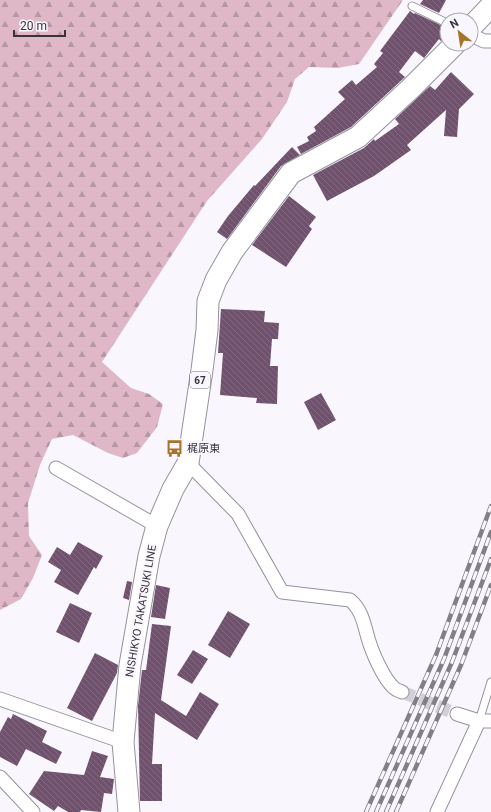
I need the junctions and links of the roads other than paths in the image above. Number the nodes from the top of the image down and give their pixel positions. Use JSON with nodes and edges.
{"nodes":[{"id":1,"x":412,"y":6,"type":"dead end"},
{"id":2,"x":491,"y":6,"type":"edge"},
{"id":3,"x":439,"y":19,"type":"edge"},
{"id":4,"x":479,"y":19,"type":"edge"},
{"id":5,"x":479,"y":39,"type":"edge"},
{"id":6,"x":491,"y":41,"type":"edge"},
{"id":7,"x":447,"y":52,"type":"edge"},
{"id":8,"x":188,"y":462,"type":"junction"},
{"id":9,"x":56,"y":468,"type":"dead end"},
{"id":10,"x":157,"y":526,"type":"junction"},
{"id":11,"x":491,"y":682,"type":"edge"},
{"id":12,"x":402,"y":692,"type":"tunnel mouth"},
{"id":13,"x":0,"y":699,"type":"edge"},
{"id":14,"x":457,"y":714,"type":"tunnel mouth"},
{"id":15,"x":485,"y":721,"type":"edge"},
{"id":16,"x":123,"y":742,"type":"junction"},
{"id":17,"x":0,"y":777,"type":"edge"},
{"id":18,"x":33,"y":812,"type":"edge"},
{"id":19,"x":129,"y":812,"type":"edge"},
{"id":20,"x":437,"y":812,"type":"edge"}],
"edges":[{"from":1,"to":3,"type":"lane"},
{"from":2,"to":4,"type":"main road"},
{"from":5,"to":6,"type":"street"},
{"from":7,"to":8,"type":"main road","name":"NISHIKYO TAKATSUKI LINE","number":"67"},
{"from":8,"to":10,"type":"main road","name":"NISHIKYO TAKATSUKI LINE","number":"67"},
{"from":8,"to":12,"type":"street"},
{"from":9,"to":10,"type":"street"},
{"from":10,"to":16,"type":"main road","name":"NISHIKYO TAKATSUKI LINE","number":"67"},
{"from":11,"to":15,"type":"lane"},
{"from":13,"to":16,"type":"street"},
{"from":14,"to":15,"type":"street"},
{"from":15,"to":20,"type":"street"},
{"from":16,"to":19,"type":"main road","name":"NISHIKYO TAKATSUKI LINE","number":"67"},
{"from":17,"to":18,"type":"street"}]}
